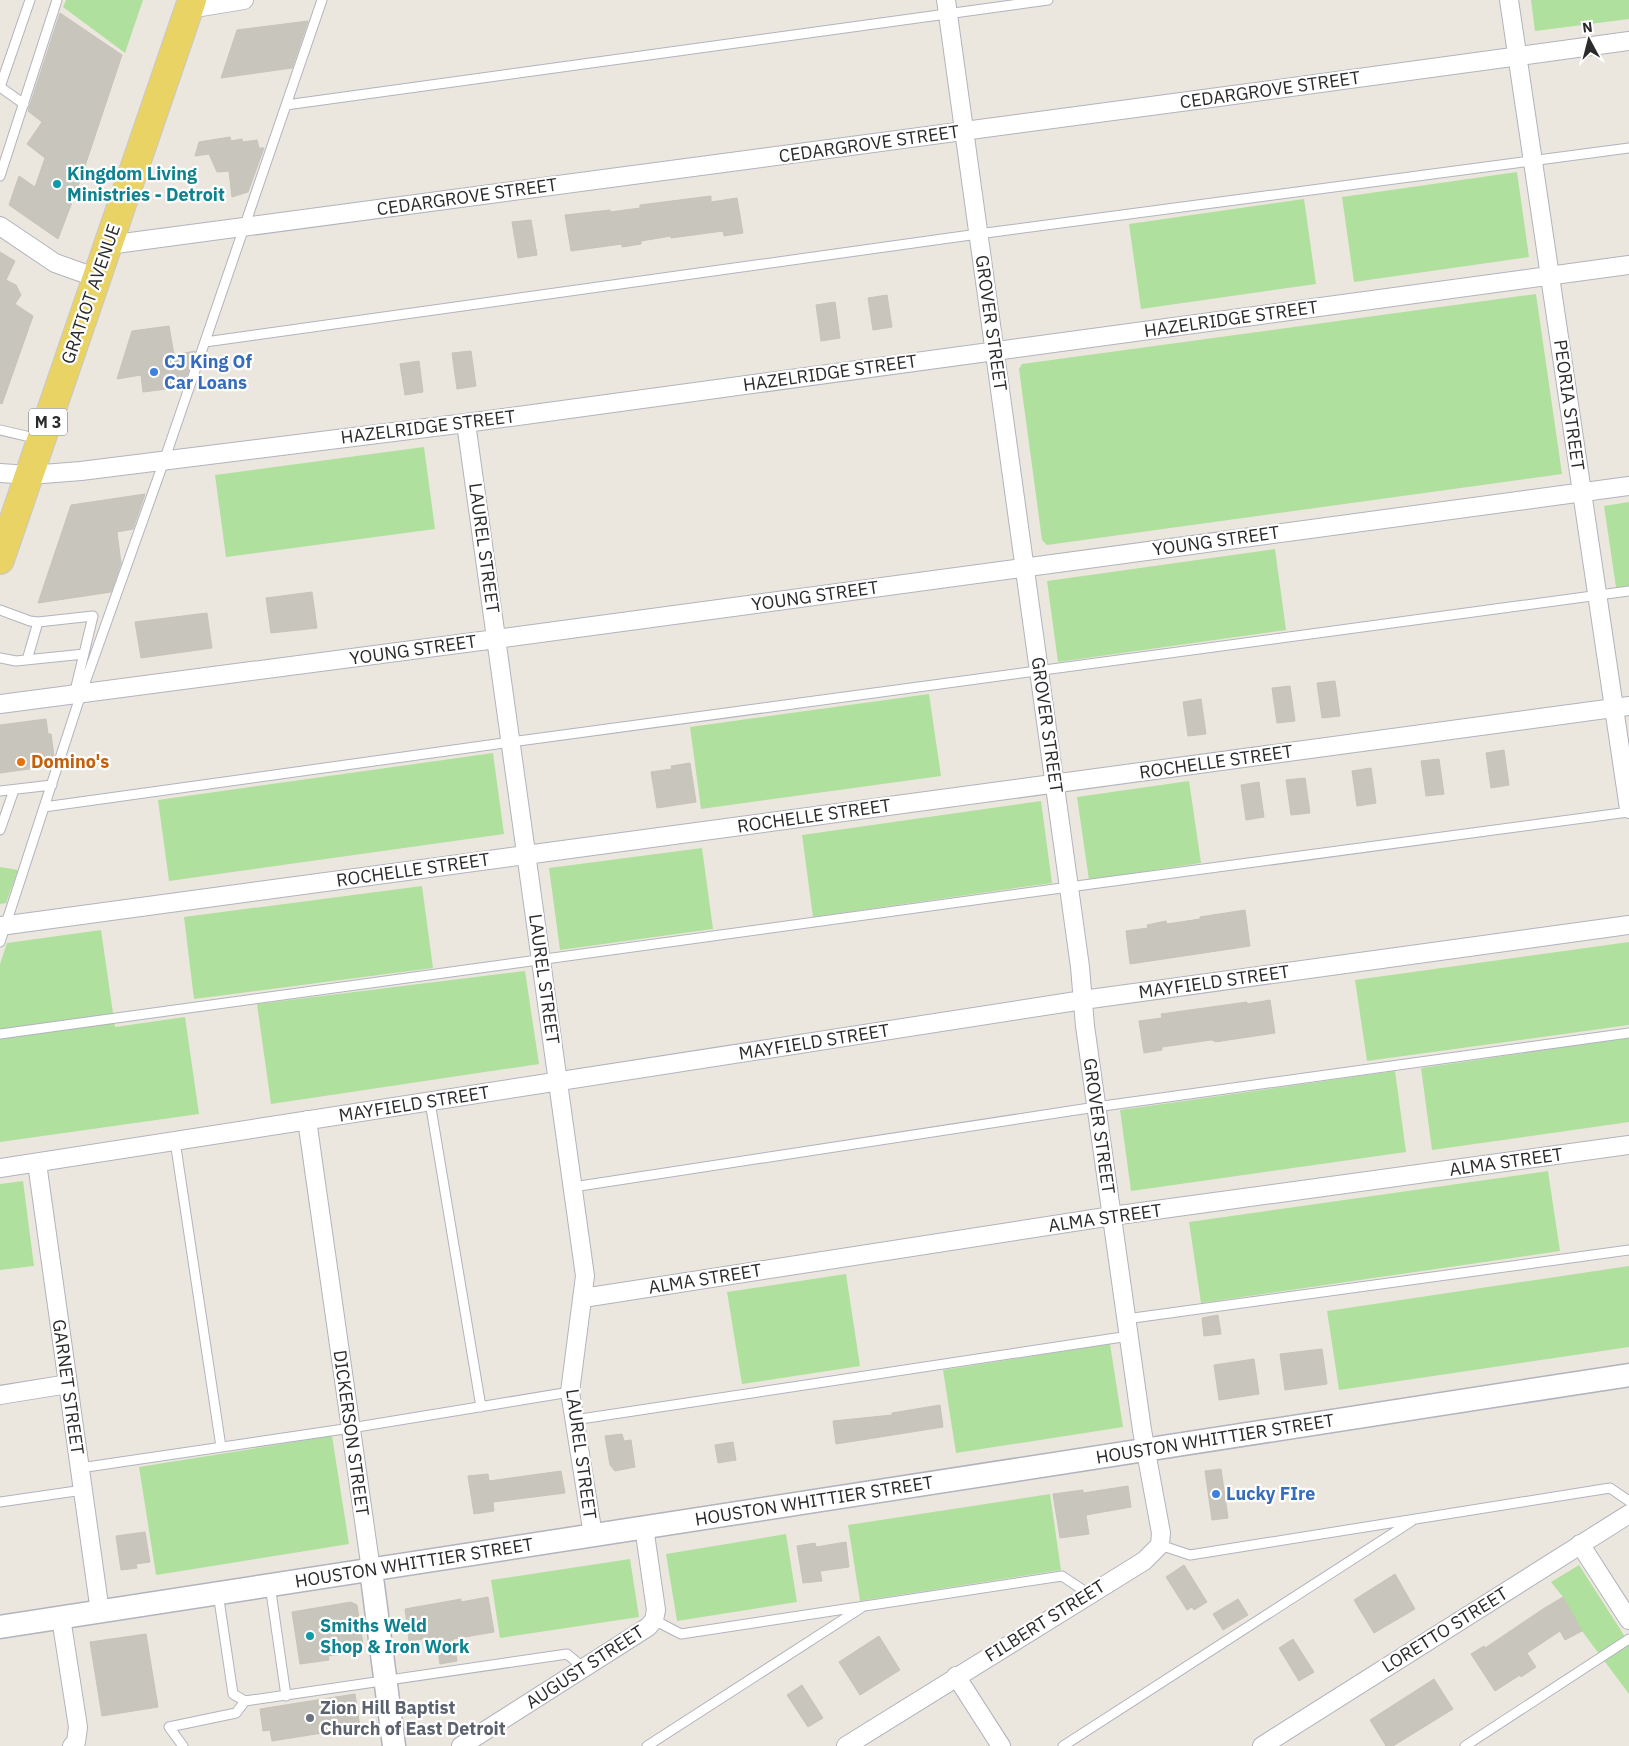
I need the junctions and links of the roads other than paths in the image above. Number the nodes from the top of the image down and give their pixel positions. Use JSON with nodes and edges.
{"nodes":[{"id":1,"x":30,"y":0,"type":"edge"},
{"id":2,"x":57,"y":0,"type":"edge"},
{"id":3,"x":244,"y":0,"type":"edge"},
{"id":4,"x":322,"y":0,"type":"edge"},
{"id":5,"x":1048,"y":0,"type":"edge"},
{"id":6,"x":1509,"y":0,"type":"edge"},
{"id":7,"x":191,"y":4,"type":"edge"},
{"id":8,"x":947,"y":6,"type":"edge"},
{"id":9,"x":1629,"y":41,"type":"edge"},
{"id":10,"x":1517,"y":56,"type":"junction"},
{"id":11,"x":0,"y":87,"type":"edge"},
{"id":12,"x":24,"y":104,"type":"junction"},
{"id":13,"x":286,"y":104,"type":"junction"},
{"id":14,"x":964,"y":131,"type":"junction"},
{"id":15,"x":1629,"y":148,"type":"edge"},
{"id":16,"x":1533,"y":162,"type":"junction"},
{"id":17,"x":0,"y":176,"type":"edge"},
{"id":18,"x":0,"y":226,"type":"edge"},
{"id":19,"x":245,"y":227,"type":"junction"},
{"id":20,"x":978,"y":234,"type":"junction"},
{"id":21,"x":108,"y":245,"type":"junction"},
{"id":22,"x":1629,"y":266,"type":"edge"},
{"id":23,"x":1550,"y":276,"type":"junction"},
{"id":24,"x":97,"y":278,"type":"junction"},
{"id":25,"x":205,"y":342,"type":"junction"},
{"id":26,"x":995,"y":351,"type":"junction"},
{"id":27,"x":466,"y":423,"type":"junction"},
{"id":28,"x":0,"y":430,"type":"edge"},
{"id":29,"x":42,"y":440,"type":"junction"},
{"id":30,"x":164,"y":461,"type":"junction"},
{"id":31,"x":0,"y":473,"type":"edge"},
{"id":32,"x":30,"y":475,"type":"junction"},
{"id":33,"x":1629,"y":486,"type":"edge"},
{"id":34,"x":1582,"y":492,"type":"junction"},
{"id":35,"x":0,"y":560,"type":"edge"},
{"id":36,"x":1025,"y":567,"type":"junction"},
{"id":37,"x":1629,"y":591,"type":"edge"},
{"id":38,"x":1597,"y":595,"type":"junction"},
{"id":39,"x":0,"y":610,"type":"edge"},
{"id":40,"x":38,"y":622,"type":"junction"},
{"id":41,"x":496,"y":639,"type":"junction"},
{"id":42,"x":84,"y":654,"type":"junction"},
{"id":43,"x":0,"y":658,"type":"edge"},
{"id":44,"x":28,"y":660,"type":"junction"},
{"id":45,"x":1039,"y":670,"type":"junction"},
{"id":46,"x":78,"y":695,"type":"junction"},
{"id":47,"x":0,"y":704,"type":"edge"},
{"id":48,"x":1621,"y":707,"type":"edge"},
{"id":49,"x":510,"y":742,"type":"junction"},
{"id":50,"x":1055,"y":783,"type":"junction"},
{"id":51,"x":52,"y":785,"type":"junction"},
{"id":52,"x":14,"y":790,"type":"junction"},
{"id":53,"x":0,"y":791,"type":"edge"},
{"id":54,"x":44,"y":807,"type":"junction"},
{"id":55,"x":1629,"y":811,"type":"edge"},
{"id":56,"x":0,"y":830,"type":"edge"},
{"id":57,"x":526,"y":854,"type":"junction"},
{"id":58,"x":1069,"y":887,"type":"junction"},
{"id":59,"x":3,"y":925,"type":"edge"},
{"id":60,"x":1629,"y":925,"type":"edge"},
{"id":61,"x":0,"y":942,"type":"edge"},
{"id":62,"x":541,"y":960,"type":"junction"},
{"id":63,"x":1083,"y":1000,"type":"junction"},
{"id":64,"x":1629,"y":1033,"type":"edge"},
{"id":65,"x":0,"y":1034,"type":"edge"},
{"id":66,"x":558,"y":1082,"type":"junction"},
{"id":67,"x":430,"y":1102,"type":"junction"},
{"id":68,"x":1096,"y":1107,"type":"junction"},
{"id":69,"x":307,"y":1120,"type":"junction"},
{"id":70,"x":175,"y":1141,"type":"junction"},
{"id":71,"x":1629,"y":1145,"type":"edge"},
{"id":72,"x":37,"y":1163,"type":"junction"},
{"id":73,"x":0,"y":1168,"type":"edge"},
{"id":74,"x":573,"y":1187,"type":"junction"},
{"id":75,"x":1112,"y":1216,"type":"junction"},
{"id":76,"x":1629,"y":1250,"type":"edge"},
{"id":77,"x":583,"y":1298,"type":"junction"},
{"id":78,"x":1128,"y":1327,"type":"junction"},
{"id":79,"x":1629,"y":1375,"type":"edge"},
{"id":80,"x":68,"y":1384,"type":"junction"},
{"id":81,"x":570,"y":1392,"type":"junction"},
{"id":82,"x":0,"y":1395,"type":"edge"},
{"id":83,"x":481,"y":1407,"type":"junction"},
{"id":84,"x":574,"y":1420,"type":"junction"},
{"id":85,"x":351,"y":1428,"type":"junction"},
{"id":86,"x":221,"y":1447,"type":"junction"},
{"id":87,"x":1146,"y":1449,"type":"junction"},
{"id":88,"x":80,"y":1468,"type":"junction"},
{"id":89,"x":83,"y":1490,"type":"junction"},
{"id":90,"x":1629,"y":1501,"type":"edge"},
{"id":91,"x":0,"y":1502,"type":"edge"},
{"id":92,"x":1629,"y":1514,"type":"edge"},
{"id":93,"x":1416,"y":1519,"type":"junction"},
{"id":94,"x":644,"y":1527,"type":"junction"},
{"id":95,"x":593,"y":1535,"type":"junction"},
{"id":96,"x":1580,"y":1544,"type":"junction"},
{"id":97,"x":1160,"y":1545,"type":"junction"},
{"id":98,"x":371,"y":1570,"type":"junction"},
{"id":99,"x":270,"y":1585,"type":"junction"},
{"id":100,"x":218,"y":1593,"type":"junction"},
{"id":101,"x":1089,"y":1594,"type":"junction"},
{"id":102,"x":866,"y":1606,"type":"junction"},
{"id":103,"x":100,"y":1612,"type":"junction"},
{"id":104,"x":60,"y":1618,"type":"junction"},
{"id":105,"x":654,"y":1620,"type":"junction"},
{"id":106,"x":1629,"y":1620,"type":"edge"},
{"id":107,"x":0,"y":1627,"type":"edge"},
{"id":108,"x":1629,"y":1639,"type":"edge"},
{"id":109,"x":584,"y":1668,"type":"junction"},
{"id":110,"x":956,"y":1676,"type":"junction"},
{"id":111,"x":385,"y":1681,"type":"junction"},
{"id":112,"x":286,"y":1696,"type":"junction"},
{"id":113,"x":245,"y":1701,"type":"junction"},
{"id":114,"x":72,"y":1746,"type":"edge"},
{"id":115,"x":183,"y":1746,"type":"edge"},
{"id":116,"x":394,"y":1746,"type":"edge"},
{"id":117,"x":461,"y":1746,"type":"edge"},
{"id":118,"x":647,"y":1746,"type":"edge"},
{"id":119,"x":846,"y":1746,"type":"edge"},
{"id":120,"x":1001,"y":1746,"type":"edge"},
{"id":121,"x":1063,"y":1746,"type":"edge"},
{"id":122,"x":1262,"y":1746,"type":"edge"},
{"id":123,"x":1465,"y":1746,"type":"edge"}],
"edges":[{"from":1,"to":11,"type":"lane"},
{"from":2,"to":12,"type":"lane"},
{"from":3,"to":7,"type":"street"},
{"from":4,"to":13,"type":"lane"},
{"from":5,"to":8,"type":"lane"},
{"from":6,"to":10,"type":"street","name":"PEORIA STREET"},
{"from":7,"to":21,"type":"main road","name":"GRATIOT AVENUE","number":"M 3"},
{"from":8,"to":13,"type":"lane"},
{"from":8,"to":14,"type":"street","name":"GROVER STREET"},
{"from":9,"to":10,"type":"street","name":"CEDARGROVE STREET"},
{"from":10,"to":14,"type":"street","name":"CEDARGROVE STREET"},
{"from":10,"to":16,"type":"street","name":"PEORIA STREET"},
{"from":11,"to":12,"type":"lane"},
{"from":12,"to":17,"type":"lane"},
{"from":13,"to":19,"type":"lane"},
{"from":14,"to":19,"type":"street","name":"CEDARGROVE STREET"},
{"from":14,"to":20,"type":"street","name":"GROVER STREET"},
{"from":15,"to":16,"type":"lane"},
{"from":16,"to":20,"type":"lane"},
{"from":16,"to":23,"type":"street","name":"PEORIA STREET"},
{"from":18,"to":24,"type":"street"},
{"from":19,"to":21,"type":"street","name":"CEDARGROVE STREET"},
{"from":19,"to":25,"type":"lane"},
{"from":20,"to":25,"type":"lane"},
{"from":20,"to":26,"type":"street","name":"GROVER STREET"},
{"from":21,"to":24,"type":"main road","name":"GRATIOT AVENUE","number":"M 3"},
{"from":22,"to":23,"type":"street","name":"HAZELRIDGE STREET"},
{"from":23,"to":26,"type":"street","name":"HAZELRIDGE STREET"},
{"from":23,"to":34,"type":"street","name":"PEORIA STREET"},
{"from":24,"to":29,"type":"main road","name":"GRATIOT AVENUE","number":"M 3"},
{"from":25,"to":30,"type":"lane"},
{"from":26,"to":27,"type":"street","name":"HAZELRIDGE STREET"},
{"from":26,"to":36,"type":"street","name":"GROVER STREET"},
{"from":27,"to":30,"type":"street","name":"HAZELRIDGE STREET"},
{"from":27,"to":41,"type":"street","name":"LAUREL STREET"},
{"from":28,"to":29,"type":"lane"},
{"from":29,"to":32,"type":"main road","name":"GRATIOT AVENUE","number":"M 3"},
{"from":30,"to":32,"type":"street","name":"HAZELRIDGE STREET"},
{"from":30,"to":46,"type":"lane"},
{"from":31,"to":32,"type":"street","name":"HAZELRIDGE STREET"},
{"from":32,"to":35,"type":"main road","name":"GRATIOT AVENUE","number":"M 3"},
{"from":33,"to":34,"type":"street","name":"YOUNG STREET"},
{"from":34,"to":36,"type":"street","name":"YOUNG STREET"},
{"from":34,"to":38,"type":"street","name":"PEORIA STREET"},
{"from":36,"to":41,"type":"street","name":"YOUNG STREET"},
{"from":36,"to":45,"type":"street","name":"GROVER STREET"},
{"from":37,"to":38,"type":"lane"},
{"from":38,"to":45,"type":"lane"},
{"from":38,"to":48,"type":"street","name":"PEORIA STREET"},
{"from":39,"to":40,"type":"lane"},
{"from":40,"to":42,"type":"lane"},
{"from":40,"to":44,"type":"lane"},
{"from":41,"to":46,"type":"street","name":"YOUNG STREET"},
{"from":41,"to":49,"type":"street","name":"LAUREL STREET"},
{"from":42,"to":44,"type":"lane"},
{"from":42,"to":46,"type":"lane"},
{"from":43,"to":44,"type":"lane"},
{"from":45,"to":49,"type":"lane"},
{"from":45,"to":50,"type":"street","name":"GROVER STREET"},
{"from":46,"to":47,"type":"street","name":"YOUNG STREET"},
{"from":46,"to":51,"type":"lane"},
{"from":48,"to":50,"type":"street","name":"ROCHELLE STREET"},
{"from":48,"to":55,"type":"street","name":"PEORIA STREET"},
{"from":49,"to":54,"type":"lane"},
{"from":49,"to":57,"type":"street","name":"LAUREL STREET"},
{"from":50,"to":57,"type":"street","name":"ROCHELLE STREET"},
{"from":50,"to":58,"type":"street","name":"GROVER STREET"},
{"from":51,"to":52,"type":"lane"},
{"from":51,"to":54,"type":"lane"},
{"from":52,"to":53,"type":"lane"},
{"from":52,"to":56,"type":"lane"},
{"from":54,"to":59,"type":"lane"},
{"from":55,"to":58,"type":"lane"},
{"from":57,"to":59,"type":"street","name":"ROCHELLE STREET"},
{"from":57,"to":62,"type":"street","name":"LAUREL STREET"},
{"from":58,"to":62,"type":"lane"},
{"from":58,"to":63,"type":"street","name":"GROVER STREET"},
{"from":59,"to":61,"type":"lane"},
{"from":60,"to":63,"type":"street","name":"MAYFIELD STREET"},
{"from":62,"to":65,"type":"lane"},
{"from":62,"to":66,"type":"street","name":"LAUREL STREET"},
{"from":63,"to":66,"type":"street","name":"MAYFIELD STREET"},
{"from":63,"to":68,"type":"street","name":"GROVER STREET"},
{"from":64,"to":68,"type":"lane"},
{"from":66,"to":67,"type":"street","name":"MAYFIELD STREET"},
{"from":66,"to":74,"type":"street","name":"LAUREL STREET"},
{"from":67,"to":69,"type":"street","name":"MAYFIELD STREET"},
{"from":67,"to":83,"type":"lane"},
{"from":68,"to":74,"type":"lane"},
{"from":68,"to":75,"type":"street","name":"GROVER STREET"},
{"from":69,"to":70,"type":"street","name":"MAYFIELD STREET"},
{"from":69,"to":85,"type":"street","name":"DICKERSON STREET"},
{"from":70,"to":72,"type":"street","name":"MAYFIELD STREET"},
{"from":70,"to":86,"type":"lane"},
{"from":71,"to":75,"type":"street","name":"ALMA STREET"},
{"from":72,"to":73,"type":"street","name":"MAYFIELD STREET"},
{"from":72,"to":80,"type":"street","name":"GARNET STREET"},
{"from":74,"to":77,"type":"street","name":"LAUREL STREET"},
{"from":75,"to":77,"type":"street","name":"ALMA STREET"},
{"from":75,"to":78,"type":"street","name":"GROVER STREET"},
{"from":76,"to":78,"type":"lane"},
{"from":77,"to":81,"type":"street","name":"LAUREL STREET"},
{"from":78,"to":84,"type":"lane"},
{"from":78,"to":87,"type":"street","name":"GROVER STREET"},
{"from":79,"to":87,"type":"street","name":"HOUSTON WHITTIER STREET"},
{"from":80,"to":82,"type":"street"},
{"from":80,"to":88,"type":"street","name":"GARNET STREET"},
{"from":81,"to":83,"type":"lane"},
{"from":81,"to":84,"type":"street","name":"LAUREL STREET"},
{"from":83,"to":85,"type":"lane"},
{"from":84,"to":95,"type":"street","name":"LAUREL STREET"},
{"from":85,"to":86,"type":"lane"},
{"from":85,"to":98,"type":"street","name":"DICKERSON STREET"},
{"from":86,"to":88,"type":"lane"},
{"from":87,"to":94,"type":"street","name":"HOUSTON WHITTIER STREET"},
{"from":87,"to":97,"type":"street"},
{"from":88,"to":89,"type":"street","name":"GARNET STREET"},
{"from":89,"to":91,"type":"lane"},
{"from":89,"to":103,"type":"street","name":"GARNET STREET"},
{"from":90,"to":93,"type":"lane"},
{"from":92,"to":96,"type":"street","name":"LORETTO STREET"},
{"from":93,"to":97,"type":"lane"},
{"from":93,"to":121,"type":"lane"},
{"from":94,"to":95,"type":"street","name":"HOUSTON WHITTIER STREET"},
{"from":94,"to":105,"type":"street","name":"AUGUST STREET"},
{"from":95,"to":98,"type":"street","name":"HOUSTON WHITTIER STREET"},
{"from":96,"to":106,"type":"street"},
{"from":96,"to":122,"type":"street","name":"LORETTO STREET"},
{"from":97,"to":101,"type":"street","name":"FILBERT STREET"},
{"from":98,"to":99,"type":"street","name":"HOUSTON WHITTIER STREET"},
{"from":98,"to":111,"type":"street","name":"DICKERSON STREET"},
{"from":99,"to":100,"type":"street","name":"HOUSTON WHITTIER STREET"},
{"from":99,"to":112,"type":"lane"},
{"from":100,"to":103,"type":"street","name":"HOUSTON WHITTIER STREET"},
{"from":100,"to":113,"type":"lane"},
{"from":101,"to":102,"type":"lane"},
{"from":101,"to":110,"type":"street","name":"FILBERT STREET"},
{"from":102,"to":105,"type":"lane"},
{"from":102,"to":118,"type":"lane"},
{"from":103,"to":104,"type":"street","name":"HOUSTON WHITTIER STREET"},
{"from":104,"to":107,"type":"street","name":"HOUSTON WHITTIER STREET"},
{"from":104,"to":114,"type":"street"},
{"from":105,"to":109,"type":"street","name":"AUGUST STREET"},
{"from":108,"to":123,"type":"lane"},
{"from":109,"to":111,"type":"lane"},
{"from":109,"to":117,"type":"street","name":"AUGUST STREET"},
{"from":110,"to":119,"type":"street","name":"FILBERT STREET"},
{"from":110,"to":120,"type":"street"},
{"from":111,"to":112,"type":"lane"},
{"from":111,"to":116,"type":"street","name":"DICKERSON STREET"},
{"from":112,"to":113,"type":"lane"},
{"from":113,"to":115,"type":"lane"}]}
